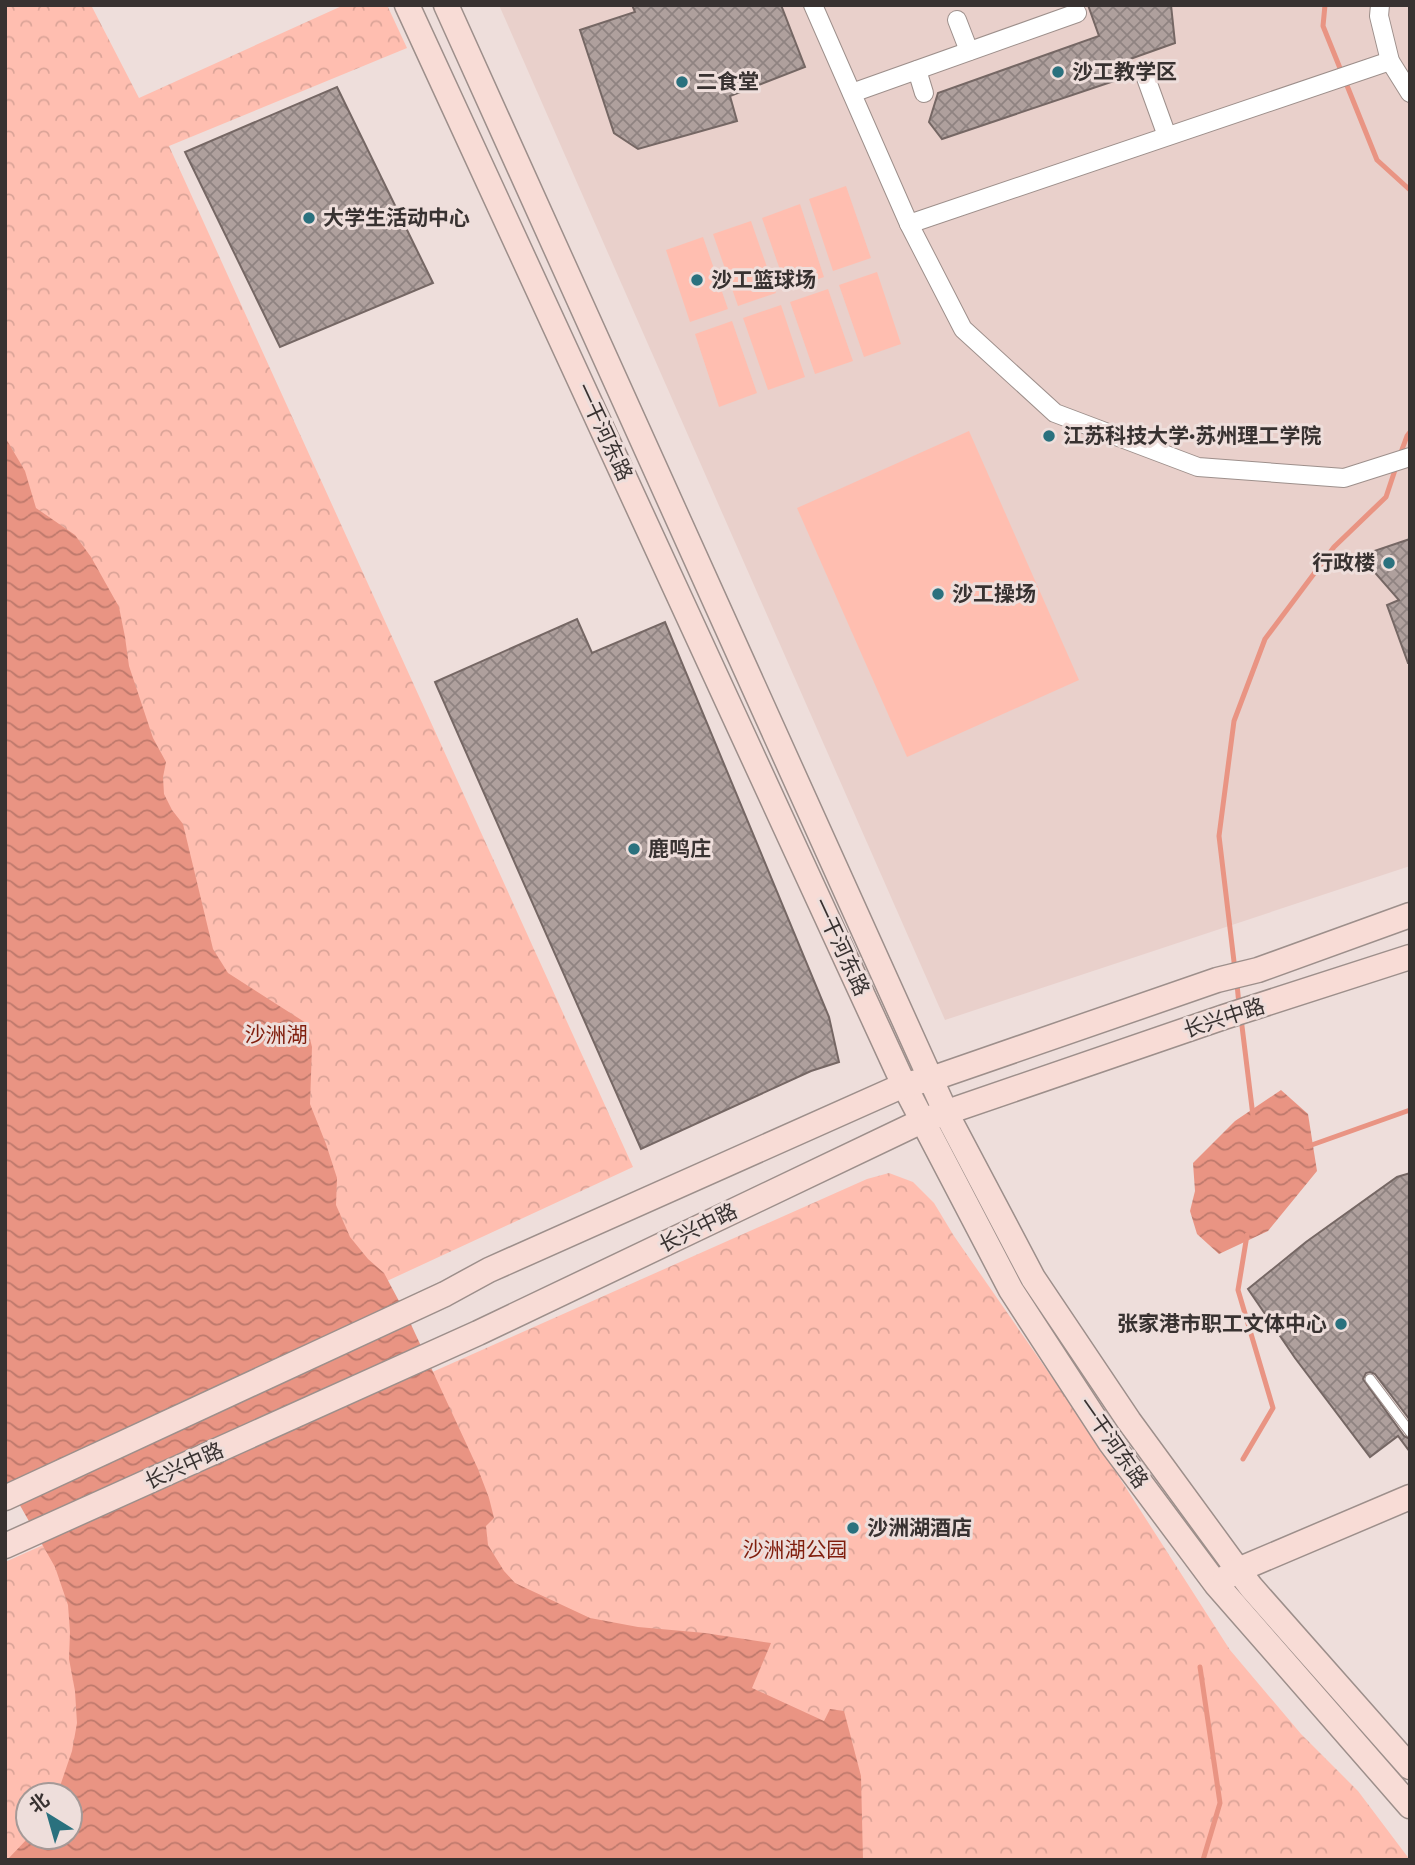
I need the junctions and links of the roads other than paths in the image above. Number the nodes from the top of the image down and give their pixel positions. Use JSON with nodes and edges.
{"nodes":[{"id":1,"x":407,"y":5,"type":"edge"},
{"id":2,"x":446,"y":5,"type":"edge"},
{"id":3,"x":813,"y":5,"type":"edge"},
{"id":4,"x":1380,"y":5,"type":"edge"},
{"id":5,"x":1077,"y":13,"type":"dead end"},
{"id":6,"x":957,"y":20,"type":"dead end"},
{"id":7,"x":970,"y":51,"type":"junction"},
{"id":8,"x":1390,"y":61,"type":"junction"},
{"id":9,"x":917,"y":70,"type":"junction"},
{"id":10,"x":1146,"y":78,"type":"dead end"},
{"id":11,"x":852,"y":93,"type":"junction"},
{"id":12,"x":924,"y":93,"type":"dead end"},
{"id":13,"x":1410,"y":93,"type":"edge"},
{"id":14,"x":1167,"y":136,"type":"junction"},
{"id":15,"x":909,"y":224,"type":"junction"},
{"id":16,"x":1410,"y":457,"type":"edge"},
{"id":17,"x":1410,"y":915,"type":"edge"},
{"id":18,"x":1410,"y":957,"type":"edge"},
{"id":19,"x":931,"y":1079,"type":"junction"},
{"id":20,"x":904,"y":1085,"type":"junction"},
{"id":21,"x":935,"y":1117,"type":"junction"},
{"id":22,"x":1370,"y":1379,"type":"dead end"},
{"id":23,"x":1410,"y":1432,"type":"edge"},
{"id":24,"x":1410,"y":1497,"type":"edge"},
{"id":25,"x":5,"y":1499,"type":"edge"},
{"id":26,"x":5,"y":1546,"type":"edge"},
{"id":27,"x":1238,"y":1570,"type":"junction"},
{"id":28,"x":1216,"y":1584,"type":"junction"},
{"id":29,"x":1410,"y":1767,"type":"edge"},
{"id":30,"x":1410,"y":1806,"type":"edge"}],
"edges":[{"from":1,"to":20,"type":"street","name":"一干河东路"},
{"from":2,"to":19,"type":"street","name":"一干河东路"},
{"from":3,"to":11,"type":"street"},
{"from":4,"to":8,"type":"street"},
{"from":5,"to":7,"type":"street"},
{"from":6,"to":7,"type":"street"},
{"from":7,"to":9,"type":"street"},
{"from":8,"to":13,"type":"street"},
{"from":8,"to":14,"type":"street"},
{"from":9,"to":11,"type":"street"},
{"from":9,"to":12,"type":"street"},
{"from":10,"to":14,"type":"street"},
{"from":11,"to":15,"type":"street"},
{"from":14,"to":15,"type":"street"},
{"from":15,"to":16,"type":"street"},
{"from":17,"to":19,"type":"street","name":"长兴中路"},
{"from":18,"to":21,"type":"street","name":"长兴中路"},
{"from":19,"to":20,"type":"street","name":"长兴中路"},
{"from":19,"to":21,"type":"street","name":"一干河东路"},
{"from":20,"to":21,"type":"street","name":"一干河东路"},
{"from":20,"to":25,"type":"street","name":"长兴中路"},
{"from":21,"to":26,"type":"street","name":"长兴中路"},
{"from":21,"to":27,"type":"street","name":"一干河东路"},
{"from":21,"to":28,"type":"street","name":"一干河东路"},
{"from":22,"to":23,"type":"lane"},
{"from":24,"to":27,"type":"street"},
{"from":27,"to":28,"type":"street"},
{"from":27,"to":29,"type":"street","name":"一干河东路"},
{"from":28,"to":30,"type":"street","name":"一干河东路"}]}
